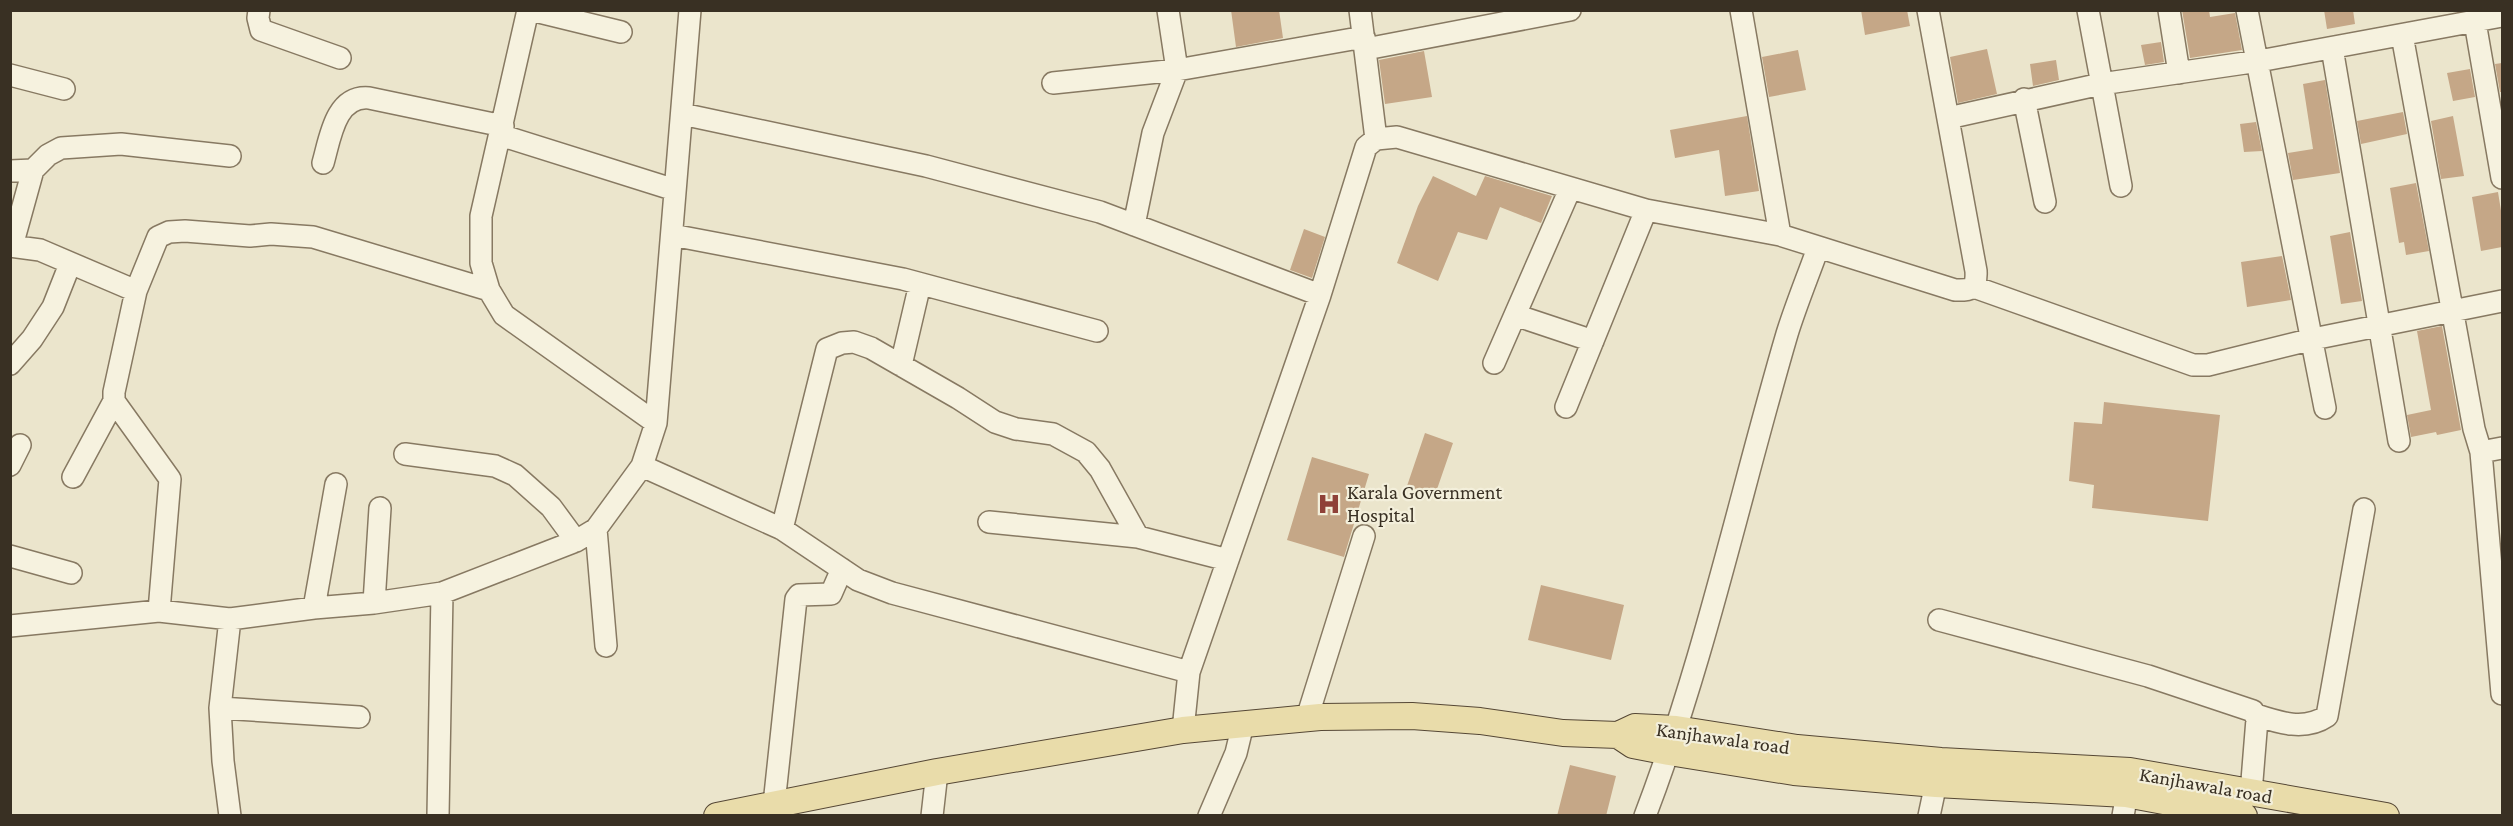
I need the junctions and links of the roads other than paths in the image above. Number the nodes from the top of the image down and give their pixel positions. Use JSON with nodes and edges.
{"nodes":[{"id":1,"x":259,"y":10,"type":"edge"},
{"id":2,"x":530,"y":10,"type":"edge"},
{"id":3,"x":690,"y":10,"type":"edge"},
{"id":4,"x":1168,"y":10,"type":"edge"},
{"id":5,"x":1360,"y":10,"type":"edge"},
{"id":6,"x":1570,"y":10,"type":"edge"},
{"id":7,"x":1741,"y":10,"type":"edge"},
{"id":8,"x":1928,"y":10,"type":"edge"},
{"id":9,"x":2088,"y":10,"type":"edge"},
{"id":10,"x":2169,"y":10,"type":"edge"},
{"id":11,"x":2247,"y":10,"type":"edge"},
{"id":12,"x":2502,"y":16,"type":"edge"},
{"id":13,"x":2475,"y":22,"type":"junction"},
{"id":14,"x":621,"y":32,"type":"dead end"},
{"id":15,"x":2402,"y":35,"type":"junction"},
{"id":16,"x":1365,"y":43,"type":"junction"},
{"id":17,"x":2332,"y":48,"type":"junction"},
{"id":18,"x":339,"y":58,"type":"dead end"},
{"id":19,"x":2259,"y":61,"type":"junction"},
{"id":20,"x":1177,"y":70,"type":"junction"},
{"id":21,"x":2179,"y":73,"type":"junction"},
{"id":22,"x":10,"y":75,"type":"edge"},
{"id":23,"x":1053,"y":83,"type":"dead end"},
{"id":24,"x":2101,"y":84,"type":"junction"},
{"id":25,"x":64,"y":89,"type":"dead end"},
{"id":26,"x":2024,"y":99,"type":"junction"},
{"id":27,"x":682,"y":114,"type":"junction"},
{"id":28,"x":1948,"y":118,"type":"junction"},
{"id":29,"x":501,"y":130,"type":"junction"},
{"id":30,"x":1376,"y":140,"type":"junction"},
{"id":31,"x":230,"y":156,"type":"dead end"},
{"id":32,"x":323,"y":163,"type":"dead end"},
{"id":33,"x":33,"y":170,"type":"junction"},
{"id":34,"x":10,"y":171,"type":"edge"},
{"id":35,"x":2502,"y":178,"type":"edge"},
{"id":36,"x":2121,"y":186,"type":"dead end"},
{"id":37,"x":1570,"y":189,"type":"junction"},
{"id":38,"x":675,"y":190,"type":"junction"},
{"id":39,"x":2045,"y":202,"type":"dead end"},
{"id":40,"x":1646,"y":210,"type":"junction"},
{"id":41,"x":1134,"y":225,"type":"junction"},
{"id":42,"x":672,"y":235,"type":"junction"},
{"id":43,"x":1780,"y":235,"type":"junction"},
{"id":44,"x":11,"y":246,"type":"edge"},
{"id":45,"x":1818,"y":248,"type":"junction"},
{"id":46,"x":70,"y":264,"type":"junction"},
{"id":47,"x":920,"y":284,"type":"junction"},
{"id":48,"x":1974,"y":287,"type":"junction"},
{"id":49,"x":489,"y":290,"type":"junction"},
{"id":50,"x":136,"y":291,"type":"junction"},
{"id":51,"x":1320,"y":295,"type":"junction"},
{"id":52,"x":2502,"y":301,"type":"edge"},
{"id":53,"x":2452,"y":311,"type":"junction"},
{"id":54,"x":1515,"y":315,"type":"junction"},
{"id":55,"x":2380,"y":326,"type":"junction"},
{"id":56,"x":1097,"y":331,"type":"dead end"},
{"id":57,"x":2313,"y":339,"type":"junction"},
{"id":58,"x":1593,"y":341,"type":"junction"},
{"id":59,"x":1494,"y":363,"type":"dead end"},
{"id":60,"x":10,"y":364,"type":"edge"},
{"id":61,"x":901,"y":365,"type":"junction"},
{"id":62,"x":114,"y":401,"type":"junction"},
{"id":63,"x":1566,"y":407,"type":"dead end"},
{"id":64,"x":2325,"y":408,"type":"dead end"},
{"id":65,"x":656,"y":423,"type":"junction"},
{"id":66,"x":2399,"y":441,"type":"dead end"},
{"id":67,"x":20,"y":444,"type":"dead end"},
{"id":68,"x":2502,"y":448,"type":"edge"},
{"id":69,"x":2481,"y":452,"type":"junction"},
{"id":70,"x":405,"y":454,"type":"dead end"},
{"id":71,"x":10,"y":465,"type":"edge"},
{"id":72,"x":642,"y":466,"type":"junction"},
{"id":73,"x":74,"y":477,"type":"dead end"},
{"id":74,"x":336,"y":484,"type":"dead end"},
{"id":75,"x":380,"y":508,"type":"dead end"},
{"id":76,"x":2364,"y":509,"type":"dead end"},
{"id":77,"x":2494,"y":514,"type":"edge"},
{"id":78,"x":989,"y":522,"type":"dead end"},
{"id":79,"x":596,"y":529,"type":"junction"},
{"id":80,"x":782,"y":529,"type":"junction"},
{"id":81,"x":1364,"y":536,"type":"dead end"},
{"id":82,"x":1138,"y":537,"type":"junction"},
{"id":83,"x":576,"y":541,"type":"junction"},
{"id":84,"x":10,"y":556,"type":"edge"},
{"id":85,"x":1228,"y":560,"type":"junction"},
{"id":86,"x":842,"y":569,"type":"junction"},
{"id":87,"x":71,"y":573,"type":"dead end"},
{"id":88,"x":2497,"y":578,"type":"edge"},
{"id":89,"x":442,"y":593,"type":"junction"},
{"id":90,"x":374,"y":603,"type":"junction"},
{"id":91,"x":314,"y":608,"type":"junction"},
{"id":92,"x":159,"y":611,"type":"junction"},
{"id":93,"x":230,"y":619,"type":"junction"},
{"id":94,"x":1939,"y":620,"type":"dead end"},
{"id":95,"x":10,"y":626,"type":"edge"},
{"id":96,"x":606,"y":646,"type":"dead end"},
{"id":97,"x":1189,"y":672,"type":"junction"},
{"id":98,"x":2502,"y":694,"type":"edge"},
{"id":99,"x":220,"y":708,"type":"junction"},
{"id":100,"x":2256,"y":716,"type":"junction"},
{"id":101,"x":359,"y":717,"type":"dead end"},
{"id":102,"x":1307,"y":718,"type":"junction"},
{"id":103,"x":1243,"y":724,"type":"junction"},
{"id":104,"x":1183,"y":730,"type":"junction"},
{"id":105,"x":1672,"y":741,"type":"junction"},
{"id":106,"x":937,"y":772,"type":"junction"},
{"id":107,"x":1938,"y":772,"type":"junction"},
{"id":108,"x":2126,"y":794,"type":"edge"},
{"id":109,"x":774,"y":804,"type":"junction"},
{"id":110,"x":2247,"y":804,"type":"edge"},
{"id":111,"x":2305,"y":809,"type":"edge"},
{"id":112,"x":230,"y":816,"type":"edge"},
{"id":113,"x":438,"y":816,"type":"edge"},
{"id":114,"x":717,"y":816,"type":"edge"},
{"id":115,"x":932,"y":816,"type":"edge"},
{"id":116,"x":1209,"y":816,"type":"edge"},
{"id":117,"x":1645,"y":816,"type":"edge"},
{"id":118,"x":1929,"y":816,"type":"edge"},
{"id":119,"x":2386,"y":816,"type":"edge"}],
"edges":[{"from":1,"to":18,"type":"street"},
{"from":2,"to":14,"type":"street"},
{"from":2,"to":29,"type":"street"},
{"from":3,"to":27,"type":"street"},
{"from":4,"to":20,"type":"street"},
{"from":5,"to":16,"type":"street"},
{"from":6,"to":16,"type":"street"},
{"from":7,"to":43,"type":"street"},
{"from":8,"to":28,"type":"street"},
{"from":9,"to":24,"type":"street"},
{"from":10,"to":21,"type":"street"},
{"from":11,"to":19,"type":"street"},
{"from":12,"to":13,"type":"street"},
{"from":13,"to":15,"type":"street"},
{"from":13,"to":35,"type":"street"},
{"from":15,"to":17,"type":"street"},
{"from":15,"to":53,"type":"street"},
{"from":16,"to":20,"type":"street"},
{"from":16,"to":30,"type":"street"},
{"from":17,"to":19,"type":"street"},
{"from":17,"to":55,"type":"street"},
{"from":19,"to":21,"type":"street"},
{"from":19,"to":57,"type":"street"},
{"from":20,"to":23,"type":"street"},
{"from":20,"to":41,"type":"street"},
{"from":21,"to":24,"type":"street"},
{"from":22,"to":25,"type":"street"},
{"from":24,"to":26,"type":"street"},
{"from":24,"to":36,"type":"street"},
{"from":26,"to":28,"type":"street"},
{"from":26,"to":39,"type":"street"},
{"from":27,"to":38,"type":"street"},
{"from":27,"to":41,"type":"street"},
{"from":28,"to":48,"type":"street"},
{"from":29,"to":32,"type":"street"},
{"from":29,"to":38,"type":"street"},
{"from":29,"to":49,"type":"street"},
{"from":30,"to":37,"type":"street"},
{"from":30,"to":51,"type":"street"},
{"from":31,"to":33,"type":"street"},
{"from":33,"to":34,"type":"street"},
{"from":33,"to":44,"type":"street"},
{"from":37,"to":40,"type":"street"},
{"from":37,"to":54,"type":"street"},
{"from":38,"to":42,"type":"street"},
{"from":40,"to":43,"type":"street"},
{"from":40,"to":58,"type":"street"},
{"from":41,"to":51,"type":"street"},
{"from":42,"to":47,"type":"street"},
{"from":42,"to":65,"type":"street"},
{"from":43,"to":45,"type":"street"},
{"from":44,"to":46,"type":"street"},
{"from":45,"to":48,"type":"street"},
{"from":45,"to":105,"type":"street"},
{"from":46,"to":50,"type":"street"},
{"from":46,"to":60,"type":"street"},
{"from":47,"to":56,"type":"street"},
{"from":47,"to":61,"type":"street"},
{"from":48,"to":57,"type":"street"},
{"from":49,"to":50,"type":"street"},
{"from":49,"to":65,"type":"street"},
{"from":50,"to":62,"type":"street"},
{"from":51,"to":85,"type":"street"},
{"from":52,"to":53,"type":"street"},
{"from":53,"to":55,"type":"street"},
{"from":53,"to":69,"type":"street"},
{"from":54,"to":58,"type":"street"},
{"from":54,"to":59,"type":"street"},
{"from":55,"to":57,"type":"street"},
{"from":55,"to":66,"type":"street"},
{"from":57,"to":64,"type":"street"},
{"from":58,"to":63,"type":"street"},
{"from":61,"to":80,"type":"street"},
{"from":61,"to":82,"type":"street"},
{"from":62,"to":73,"type":"street"},
{"from":62,"to":92,"type":"street"},
{"from":65,"to":72,"type":"street"},
{"from":67,"to":71,"type":"street"},
{"from":68,"to":69,"type":"street"},
{"from":69,"to":77,"type":"street"},
{"from":70,"to":83,"type":"street"},
{"from":72,"to":79,"type":"street"},
{"from":72,"to":80,"type":"street"},
{"from":74,"to":91,"type":"street"},
{"from":75,"to":90,"type":"street"},
{"from":76,"to":100,"type":"street"},
{"from":77,"to":88,"type":"street"},
{"from":78,"to":82,"type":"street"},
{"from":79,"to":83,"type":"street"},
{"from":79,"to":96,"type":"street"},
{"from":80,"to":86,"type":"street"},
{"from":81,"to":102,"type":"street"},
{"from":82,"to":85,"type":"street"},
{"from":83,"to":89,"type":"street"},
{"from":84,"to":87,"type":"street"},
{"from":85,"to":97,"type":"street"},
{"from":86,"to":97,"type":"street"},
{"from":86,"to":109,"type":"street"},
{"from":88,"to":98,"type":"street"},
{"from":89,"to":90,"type":"street"},
{"from":89,"to":113,"type":"street"},
{"from":90,"to":91,"type":"street"},
{"from":91,"to":93,"type":"street"},
{"from":92,"to":93,"type":"street"},
{"from":92,"to":95,"type":"street"},
{"from":93,"to":99,"type":"street"},
{"from":94,"to":100,"type":"street"},
{"from":97,"to":104,"type":"street"},
{"from":99,"to":101,"type":"street"},
{"from":99,"to":112,"type":"street"},
{"from":100,"to":110,"type":"street"},
{"from":102,"to":103,"type":"main road"},
{"from":102,"to":105,"type":"main road","name":"Kanjhawala road"},
{"from":103,"to":104,"type":"main road"},
{"from":103,"to":116,"type":"street"},
{"from":104,"to":106,"type":"main road"},
{"from":105,"to":107,"type":"main road","name":"Kanjhawala road"},
{"from":105,"to":117,"type":"street"},
{"from":106,"to":109,"type":"main road"},
{"from":106,"to":115,"type":"street"},
{"from":107,"to":108,"type":"main road","name":"Kanjhawala road"},
{"from":107,"to":118,"type":"street"},
{"from":108,"to":110,"type":"main road","name":"Kanjhawala road"},
{"from":109,"to":114,"type":"main road"},
{"from":110,"to":111,"type":"main road","name":"Kanjhawala road"},
{"from":111,"to":119,"type":"main road","name":"Kanjhawala road"}]}
